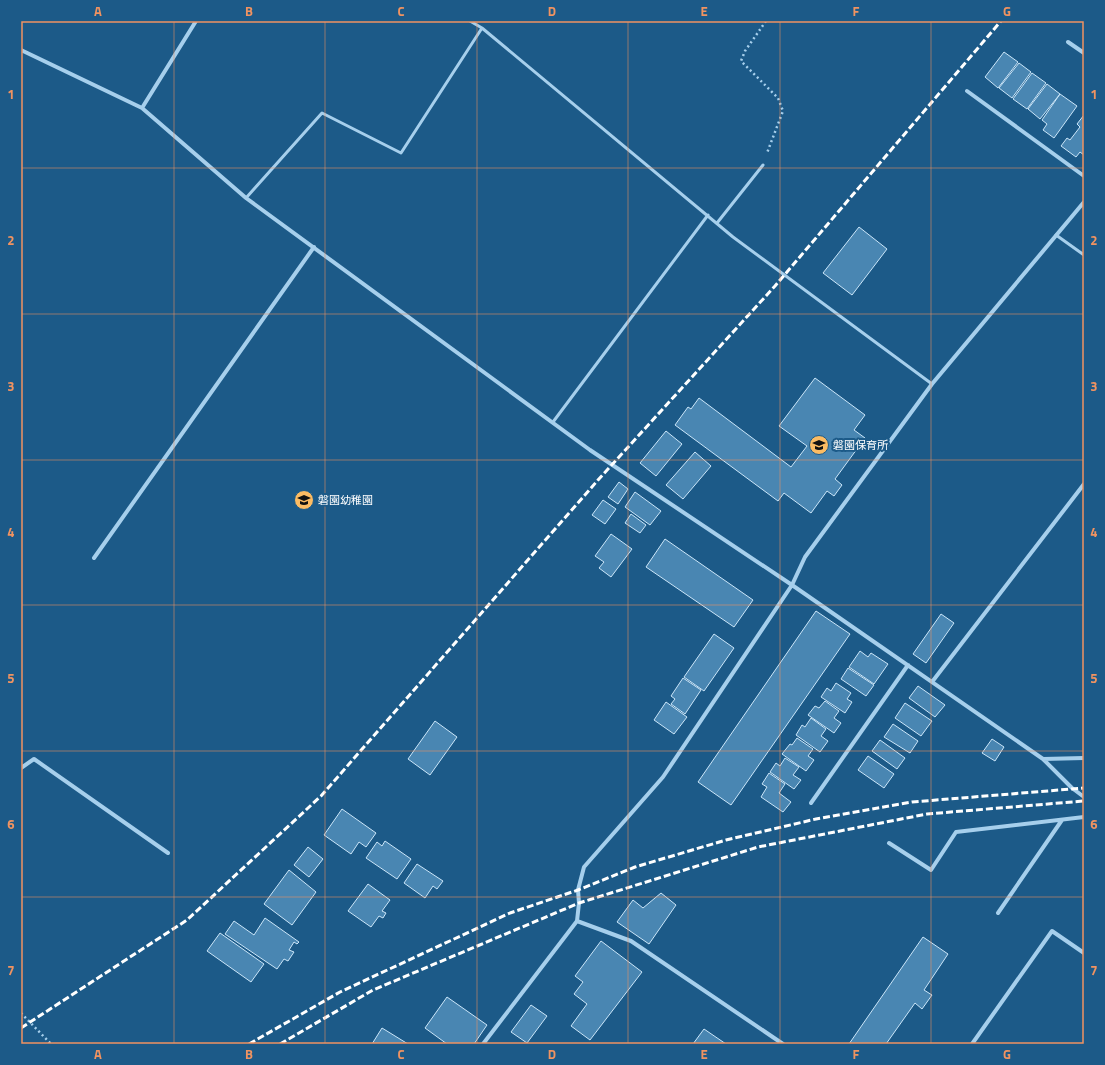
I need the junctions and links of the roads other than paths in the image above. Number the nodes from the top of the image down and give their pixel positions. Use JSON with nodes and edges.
{"nodes":[{"id":1,"x":196,"y":21,"type":"edge"},
{"id":2,"x":470,"y":21,"type":"edge"},
{"id":3,"x":482,"y":28,"type":"junction"},
{"id":4,"x":1068,"y":42,"type":"dead end"},
{"id":5,"x":21,"y":50,"type":"edge"},
{"id":6,"x":1084,"y":53,"type":"edge"},
{"id":7,"x":967,"y":91,"type":"dead end"},
{"id":8,"x":142,"y":108,"type":"junction"},
{"id":9,"x":763,"y":165,"type":"road end"},
{"id":10,"x":1084,"y":176,"type":"edge"},
{"id":11,"x":246,"y":198,"type":"junction"},
{"id":12,"x":1084,"y":202,"type":"edge"},
{"id":13,"x":708,"y":215,"type":"junction"},
{"id":14,"x":717,"y":224,"type":"junction"},
{"id":15,"x":1056,"y":235,"type":"junction"},
{"id":16,"x":314,"y":247,"type":"junction"},
{"id":17,"x":1084,"y":255,"type":"edge"},
{"id":18,"x":932,"y":384,"type":"junction"},
{"id":19,"x":553,"y":422,"type":"junction"},
{"id":20,"x":1084,"y":484,"type":"edge"},
{"id":21,"x":94,"y":558,"type":"dead end"},
{"id":22,"x":792,"y":585,"type":"junction"},
{"id":23,"x":908,"y":665,"type":"junction"},
{"id":24,"x":932,"y":682,"type":"junction"},
{"id":25,"x":1084,"y":758,"type":"edge"},
{"id":26,"x":1043,"y":759,"type":"junction"},
{"id":27,"x":21,"y":768,"type":"edge"},
{"id":28,"x":1084,"y":797,"type":"edge"},
{"id":29,"x":810,"y":803,"type":"dead end"},
{"id":30,"x":1084,"y":817,"type":"edge"},
{"id":31,"x":1062,"y":820,"type":"junction"},
{"id":32,"x":890,"y":843,"type":"dead end"},
{"id":33,"x":168,"y":853,"type":"dead end"},
{"id":34,"x":998,"y":913,"type":"dead end"},
{"id":35,"x":577,"y":921,"type":"junction"},
{"id":36,"x":1084,"y":952,"type":"edge"},
{"id":37,"x":483,"y":1044,"type":"edge"},
{"id":38,"x":783,"y":1044,"type":"edge"},
{"id":39,"x":972,"y":1044,"type":"edge"}],
"edges":[{"from":1,"to":8,"type":"street"},
{"from":2,"to":3,"type":"lane"},
{"from":3,"to":11,"type":"lane"},
{"from":3,"to":13,"type":"lane"},
{"from":4,"to":6,"type":"street"},
{"from":5,"to":8,"type":"street"},
{"from":7,"to":10,"type":"street"},
{"from":8,"to":11,"type":"street"},
{"from":9,"to":14,"type":"lane"},
{"from":11,"to":16,"type":"street"},
{"from":12,"to":15,"type":"street"},
{"from":13,"to":14,"type":"lane"},
{"from":13,"to":19,"type":"lane"},
{"from":14,"to":18,"type":"lane"},
{"from":15,"to":17,"type":"lane"},
{"from":15,"to":18,"type":"street"},
{"from":16,"to":19,"type":"street"},
{"from":16,"to":21,"type":"street"},
{"from":18,"to":22,"type":"street"},
{"from":19,"to":22,"type":"street"},
{"from":20,"to":24,"type":"street"},
{"from":22,"to":23,"type":"street"},
{"from":22,"to":35,"type":"street"},
{"from":23,"to":24,"type":"street"},
{"from":23,"to":29,"type":"street"},
{"from":24,"to":26,"type":"street"},
{"from":25,"to":26,"type":"street"},
{"from":26,"to":28,"type":"street"},
{"from":27,"to":33,"type":"street"},
{"from":30,"to":31,"type":"street"},
{"from":31,"to":32,"type":"street"},
{"from":31,"to":34,"type":"street"},
{"from":35,"to":37,"type":"street"},
{"from":35,"to":38,"type":"street"},
{"from":36,"to":39,"type":"street"}]}
